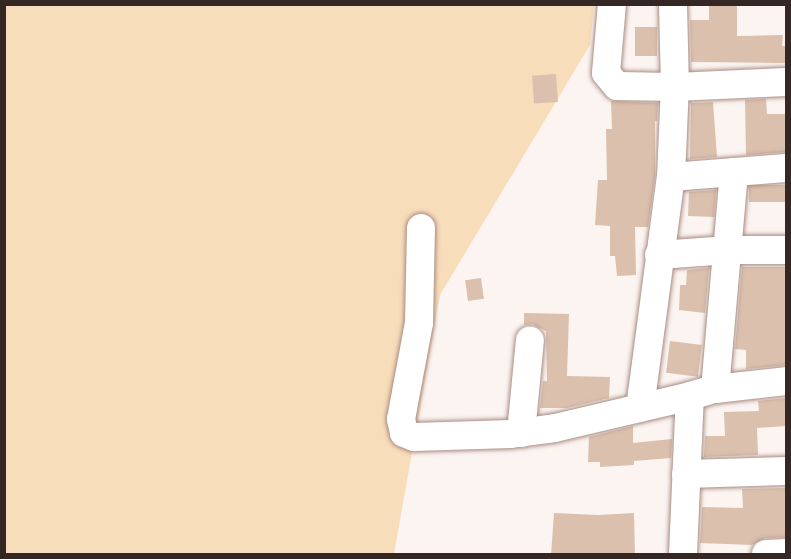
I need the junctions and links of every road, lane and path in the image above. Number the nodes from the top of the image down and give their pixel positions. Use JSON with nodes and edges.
{"nodes":[{"id":1,"x":612,"y":4,"type":"edge"},
{"id":2,"x":673,"y":4,"type":"edge"},
{"id":3,"x":786,"y":82,"type":"edge"},
{"id":4,"x":675,"y":87,"type":"junction"},
{"id":5,"x":786,"y":168,"type":"edge"},
{"id":6,"x":734,"y":172,"type":"junction"},
{"id":7,"x":670,"y":177,"type":"junction"},
{"id":8,"x":421,"y":228,"type":"dead end"},
{"id":9,"x":729,"y":250,"type":"junction"},
{"id":10,"x":786,"y":250,"type":"edge"},
{"id":11,"x":659,"y":255,"type":"junction"},
{"id":12,"x":530,"y":340,"type":"dead end"},
{"id":13,"x":786,"y":381,"type":"edge"},
{"id":14,"x":703,"y":392,"type":"junction"},
{"id":15,"x":640,"y":408,"type":"junction"},
{"id":16,"x":521,"y":433,"type":"junction"},
{"id":17,"x":786,"y":471,"type":"edge"},
{"id":18,"x":686,"y":474,"type":"junction"},
{"id":19,"x":786,"y":553,"type":"edge"},
{"id":20,"x":683,"y":555,"type":"edge"},
{"id":21,"x":766,"y":555,"type":"edge"}],
"edges":[{"from":1,"to":4,"type":"street"},
{"from":2,"to":4,"type":"street"},
{"from":3,"to":4,"type":"street"},
{"from":4,"to":7,"type":"street"},
{"from":5,"to":6,"type":"street"},
{"from":6,"to":7,"type":"street"},
{"from":6,"to":9,"type":"street"},
{"from":7,"to":11,"type":"street"},
{"from":8,"to":16,"type":"street"},
{"from":9,"to":10,"type":"street"},
{"from":9,"to":11,"type":"street"},
{"from":9,"to":14,"type":"street"},
{"from":11,"to":15,"type":"street"},
{"from":12,"to":16,"type":"street"},
{"from":13,"to":14,"type":"street"},
{"from":14,"to":15,"type":"street"},
{"from":14,"to":18,"type":"street"},
{"from":15,"to":16,"type":"street"},
{"from":17,"to":18,"type":"street"},
{"from":18,"to":20,"type":"street"},
{"from":19,"to":21,"type":"street"}]}
